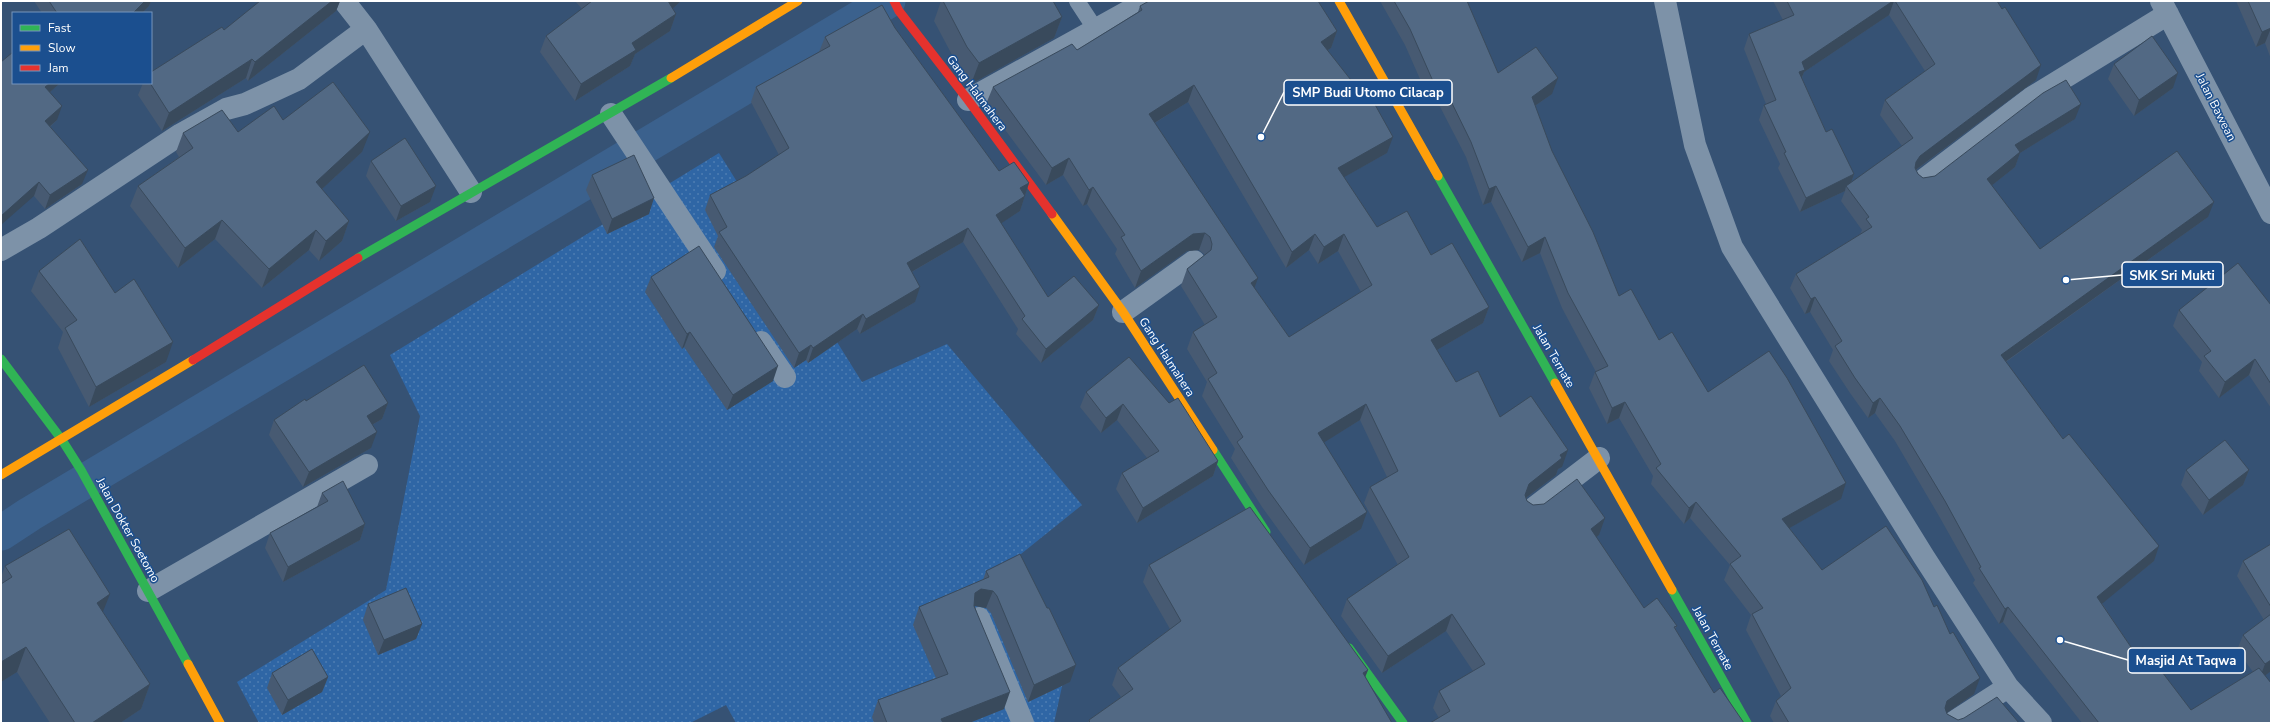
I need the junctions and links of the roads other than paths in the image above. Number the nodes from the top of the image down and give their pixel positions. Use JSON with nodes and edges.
{"nodes":[{"id":1,"x":344,"y":1,"type":"edge"},
{"id":2,"x":798,"y":1,"type":"edge"},
{"id":3,"x":894,"y":1,"type":"edge"},
{"id":4,"x":1077,"y":1,"type":"edge"},
{"id":5,"x":1147,"y":1,"type":"edge"},
{"id":6,"x":1339,"y":1,"type":"edge"},
{"id":7,"x":1665,"y":1,"type":"edge"},
{"id":8,"x":2165,"y":7,"type":"edge"},
{"id":9,"x":366,"y":29,"type":"junction"},
{"id":10,"x":1096,"y":30,"type":"junction"},
{"id":11,"x":968,"y":100,"type":"junction"},
{"id":12,"x":616,"y":121,"type":"junction"},
{"id":13,"x":1922,"y":182,"type":"edge"},
{"id":14,"x":471,"y":192,"type":"junction"},
{"id":15,"x":2271,"y":213,"type":"edge"},
{"id":16,"x":1,"y":250,"type":"edge"},
{"id":17,"x":1194,"y":261,"type":"edge"},
{"id":18,"x":724,"y":285,"type":"edge"},
{"id":19,"x":1123,"y":312,"type":"junction"},
{"id":20,"x":750,"y":324,"type":"edge"},
{"id":21,"x":1,"y":359,"type":"edge"},
{"id":22,"x":785,"y":377,"type":"dead end"},
{"id":23,"x":62,"y":440,"type":"junction"},
{"id":24,"x":1599,"y":458,"type":"junction"},
{"id":25,"x":367,"y":465,"type":"dead end"},
{"id":26,"x":1,"y":475,"type":"edge"},
{"id":27,"x":1531,"y":510,"type":"edge"},
{"id":28,"x":1271,"y":539,"type":"edge"},
{"id":29,"x":148,"y":591,"type":"junction"},
{"id":30,"x":979,"y":618,"type":"edge"},
{"id":31,"x":1344,"y":640,"type":"edge"},
{"id":32,"x":2008,"y":687,"type":"junction"},
{"id":33,"x":1397,"y":721,"type":"edge"},
{"id":34,"x":220,"y":723,"type":"edge"},
{"id":35,"x":1023,"y":723,"type":"edge"},
{"id":36,"x":1747,"y":723,"type":"edge"},
{"id":37,"x":1952,"y":723,"type":"edge"},
{"id":38,"x":2041,"y":723,"type":"edge"}],
"edges":[{"from":1,"to":9,"type":"street"},
{"from":2,"to":12,"type":"street"},
{"from":3,"to":11,"type":"street","name":"Gang Halmahera"},
{"from":4,"to":10,"type":"lane"},
{"from":5,"to":10,"type":"street"},
{"from":6,"to":24,"type":"street","name":"Jalan Ternate"},
{"from":7,"to":32,"type":"street"},
{"from":8,"to":13,"type":"street"},
{"from":8,"to":15,"type":"street","name":"Jalan Bawean"},
{"from":9,"to":14,"type":"street"},
{"from":9,"to":16,"type":"street"},
{"from":10,"to":11,"type":"street"},
{"from":11,"to":19,"type":"street","name":"Gang Halmahera"},
{"from":12,"to":14,"type":"street"},
{"from":12,"to":18,"type":"street"},
{"from":14,"to":23,"type":"street"},
{"from":17,"to":19,"type":"street"},
{"from":19,"to":28,"type":"street","name":"Gang Halmahera"},
{"from":20,"to":22,"type":"street"},
{"from":21,"to":23,"type":"street","name":"Jalan Dokter Soetomo"},
{"from":23,"to":26,"type":"street"},
{"from":23,"to":29,"type":"street","name":"Jalan Dokter Soetomo"},
{"from":24,"to":27,"type":"street"},
{"from":24,"to":36,"type":"street","name":"Jalan Ternate"},
{"from":25,"to":29,"type":"street"},
{"from":29,"to":34,"type":"street","name":"Jalan Dokter Soetomo"},
{"from":30,"to":35,"type":"street"},
{"from":31,"to":33,"type":"street"},
{"from":32,"to":37,"type":"street"},
{"from":32,"to":38,"type":"street"}]}
